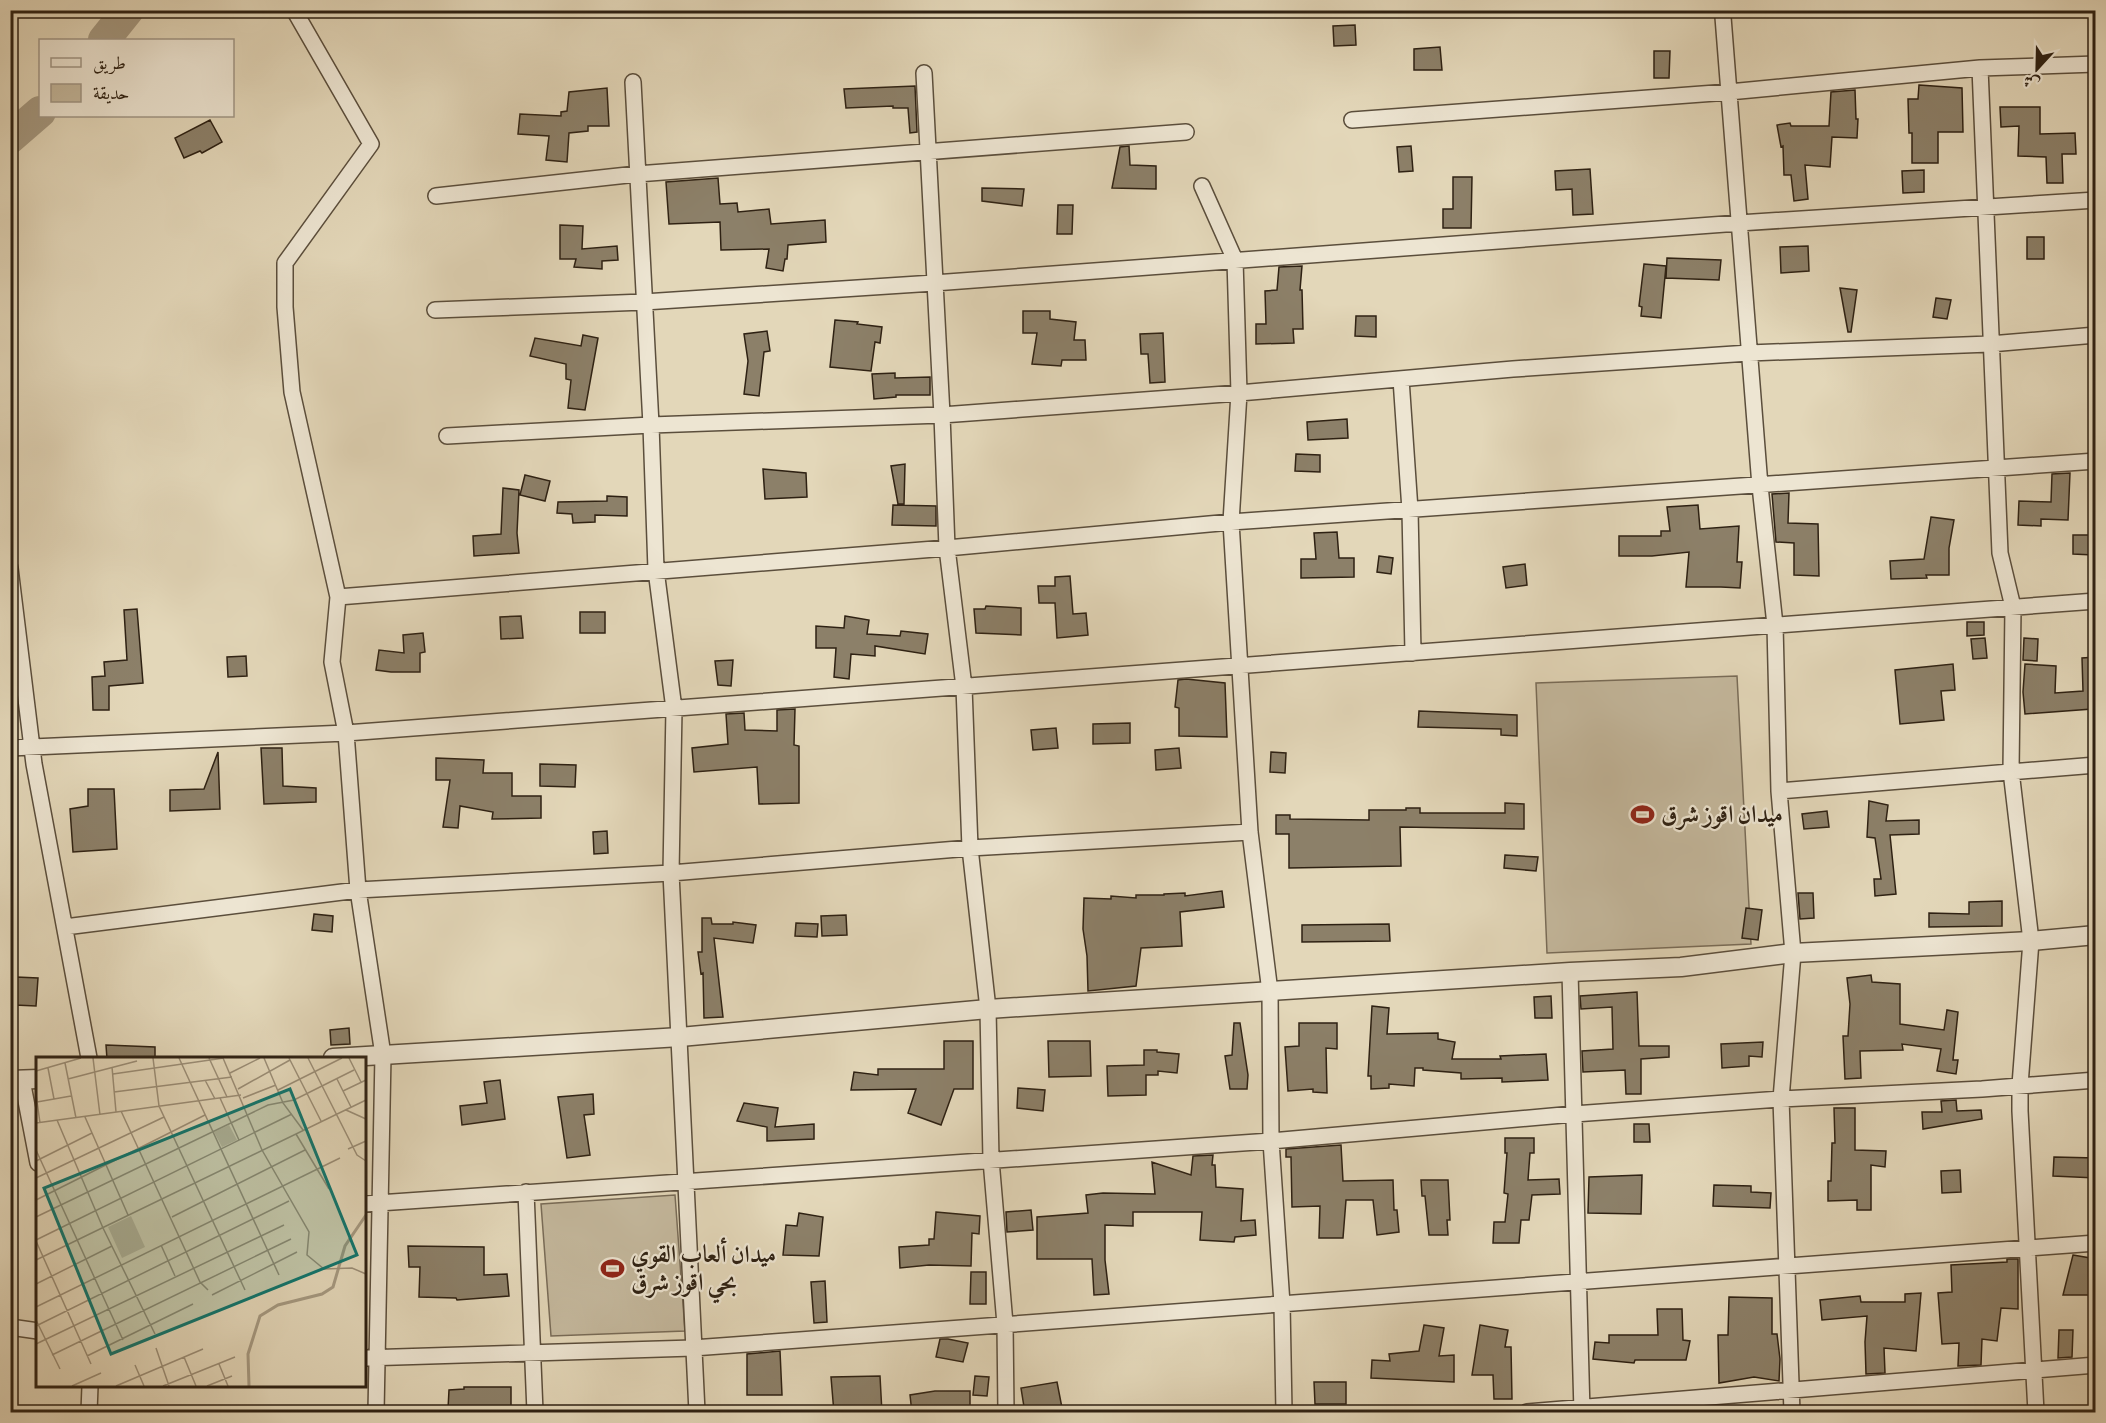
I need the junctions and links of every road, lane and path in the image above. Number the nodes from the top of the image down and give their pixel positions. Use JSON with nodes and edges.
{"nodes":[{"id":1,"x":294,"y":10,"type":"edge"},
{"id":2,"x":1723,"y":17,"type":"dead end"},
{"id":3,"x":2096,"y":64,"type":"edge"},
{"id":4,"x":1980,"y":69,"type":"junction"},
{"id":5,"x":924,"y":73,"type":"dead end"},
{"id":6,"x":633,"y":82,"type":"dead end"},
{"id":7,"x":1729,"y":92,"type":"junction"},
{"id":8,"x":1352,"y":120,"type":"dead end"},
{"id":9,"x":1186,"y":132,"type":"dead end"},
{"id":10,"x":928,"y":152,"type":"junction"},
{"id":11,"x":637,"y":174,"type":"junction"},
{"id":12,"x":1202,"y":186,"type":"dead end"},
{"id":13,"x":436,"y":196,"type":"dead end"},
{"id":14,"x":2096,"y":200,"type":"edge"},
{"id":15,"x":1985,"y":207,"type":"junction"},
{"id":16,"x":1739,"y":223,"type":"junction"},
{"id":17,"x":1235,"y":260,"type":"junction"},
{"id":18,"x":934,"y":284,"type":"junction"},
{"id":19,"x":644,"y":302,"type":"junction"},
{"id":20,"x":435,"y":310,"type":"dead end"},
{"id":21,"x":2096,"y":335,"type":"edge"},
{"id":22,"x":1990,"y":344,"type":"junction"},
{"id":23,"x":1749,"y":353,"type":"junction"},
{"id":24,"x":1401,"y":379,"type":"junction"},
{"id":25,"x":1239,"y":393,"type":"junction"},
{"id":26,"x":942,"y":415,"type":"junction"},
{"id":27,"x":651,"y":425,"type":"junction"},
{"id":28,"x":447,"y":436,"type":"dead end"},
{"id":29,"x":2096,"y":461,"type":"edge"},
{"id":30,"x":1996,"y":468,"type":"junction"},
{"id":31,"x":1760,"y":486,"type":"junction"},
{"id":32,"x":1410,"y":510,"type":"junction"},
{"id":33,"x":1231,"y":522,"type":"junction"},
{"id":34,"x":947,"y":548,"type":"junction"},
{"id":35,"x":10,"y":568,"type":"edge"},
{"id":36,"x":656,"y":570,"type":"junction"},
{"id":37,"x":338,"y":597,"type":"junction"},
{"id":38,"x":2096,"y":601,"type":"edge"},
{"id":39,"x":2013,"y":607,"type":"junction"},
{"id":40,"x":1775,"y":625,"type":"junction"},
{"id":41,"x":1413,"y":653,"type":"junction"},
{"id":42,"x":1241,"y":666,"type":"junction"},
{"id":43,"x":964,"y":687,"type":"junction"},
{"id":44,"x":674,"y":708,"type":"junction"},
{"id":45,"x":346,"y":733,"type":"junction"},
{"id":46,"x":32,"y":747,"type":"junction"},
{"id":47,"x":10,"y":748,"type":"edge"},
{"id":48,"x":2096,"y":765,"type":"edge"},
{"id":49,"x":2011,"y":771,"type":"junction"},
{"id":50,"x":1779,"y":791,"type":"junction"},
{"id":51,"x":1250,"y":832,"type":"junction"},
{"id":52,"x":970,"y":848,"type":"junction"},
{"id":53,"x":671,"y":873,"type":"junction"},
{"id":54,"x":358,"y":890,"type":"junction"},
{"id":55,"x":65,"y":927,"type":"junction"},
{"id":56,"x":2096,"y":935,"type":"edge"},
{"id":57,"x":2031,"y":941,"type":"junction"},
{"id":58,"x":1793,"y":953,"type":"junction"},
{"id":59,"x":1570,"y":972,"type":"junction"},
{"id":60,"x":1270,"y":993,"type":"junction"},
{"id":61,"x":988,"y":1009,"type":"junction"},
{"id":62,"x":680,"y":1036,"type":"junction"},
{"id":63,"x":383,"y":1055,"type":"junction"},
{"id":64,"x":89,"y":1057,"type":"edge"},
{"id":65,"x":358,"y":1057,"type":"edge"},
{"id":66,"x":23,"y":1080,"type":"edge"},
{"id":67,"x":2096,"y":1080,"type":"edge"},
{"id":68,"x":2020,"y":1086,"type":"junction"},
{"id":69,"x":1781,"y":1099,"type":"junction"},
{"id":70,"x":1574,"y":1114,"type":"junction"},
{"id":71,"x":1271,"y":1141,"type":"junction"},
{"id":72,"x":36,"y":1152,"type":"edge"},
{"id":73,"x":991,"y":1160,"type":"junction"},
{"id":74,"x":686,"y":1180,"type":"junction"},
{"id":75,"x":526,"y":1192,"type":"junction"},
{"id":76,"x":372,"y":1203,"type":"edge"},
{"id":77,"x":2096,"y":1243,"type":"edge"},
{"id":78,"x":2027,"y":1248,"type":"junction"},
{"id":79,"x":1787,"y":1265,"type":"junction"},
{"id":80,"x":1579,"y":1281,"type":"junction"},
{"id":81,"x":1282,"y":1305,"type":"junction"},
{"id":82,"x":1005,"y":1324,"type":"junction"},
{"id":83,"x":10,"y":1327,"type":"edge"},
{"id":84,"x":36,"y":1331,"type":"edge"},
{"id":85,"x":693,"y":1348,"type":"junction"},
{"id":86,"x":533,"y":1352,"type":"junction"},
{"id":87,"x":371,"y":1358,"type":"edge"},
{"id":88,"x":2096,"y":1365,"type":"edge"},
{"id":89,"x":2033,"y":1370,"type":"junction"},
{"id":90,"x":90,"y":1387,"type":"edge"},
{"id":91,"x":1791,"y":1390,"type":"junction"},
{"id":92,"x":1582,"y":1410,"type":"edge"},
{"id":93,"x":89,"y":1413,"type":"edge"},
{"id":94,"x":376,"y":1413,"type":"edge"},
{"id":95,"x":535,"y":1413,"type":"edge"},
{"id":96,"x":697,"y":1413,"type":"edge"},
{"id":97,"x":1006,"y":1413,"type":"edge"},
{"id":98,"x":1284,"y":1413,"type":"edge"},
{"id":99,"x":1527,"y":1413,"type":"edge"},
{"id":100,"x":1792,"y":1413,"type":"edge"},
{"id":101,"x":2036,"y":1413,"type":"edge"}],
"edges":[{"from":1,"to":37,"type":"street"},
{"from":2,"to":7,"type":"street"},
{"from":3,"to":4,"type":"street"},
{"from":4,"to":7,"type":"street"},
{"from":4,"to":15,"type":"street"},
{"from":5,"to":10,"type":"street"},
{"from":6,"to":11,"type":"street"},
{"from":7,"to":8,"type":"street"},
{"from":7,"to":16,"type":"street"},
{"from":9,"to":10,"type":"street"},
{"from":10,"to":11,"type":"street"},
{"from":10,"to":18,"type":"street"},
{"from":11,"to":13,"type":"street"},
{"from":11,"to":19,"type":"street"},
{"from":12,"to":17,"type":"street"},
{"from":14,"to":15,"type":"street"},
{"from":15,"to":16,"type":"street"},
{"from":15,"to":22,"type":"street"},
{"from":16,"to":17,"type":"street"},
{"from":16,"to":23,"type":"street"},
{"from":17,"to":18,"type":"street"},
{"from":17,"to":25,"type":"street"},
{"from":18,"to":19,"type":"street"},
{"from":18,"to":26,"type":"street"},
{"from":19,"to":20,"type":"street"},
{"from":19,"to":27,"type":"street"},
{"from":21,"to":22,"type":"street"},
{"from":22,"to":23,"type":"street"},
{"from":22,"to":30,"type":"street"},
{"from":23,"to":24,"type":"street"},
{"from":23,"to":31,"type":"street"},
{"from":24,"to":25,"type":"street"},
{"from":24,"to":32,"type":"street"},
{"from":25,"to":26,"type":"street"},
{"from":25,"to":33,"type":"street"},
{"from":26,"to":27,"type":"street"},
{"from":26,"to":34,"type":"street"},
{"from":27,"to":28,"type":"street"},
{"from":27,"to":36,"type":"street"},
{"from":29,"to":30,"type":"street"},
{"from":30,"to":31,"type":"street"},
{"from":30,"to":39,"type":"street"},
{"from":31,"to":32,"type":"street"},
{"from":31,"to":40,"type":"street"},
{"from":32,"to":33,"type":"street"},
{"from":32,"to":41,"type":"street"},
{"from":33,"to":34,"type":"street"},
{"from":33,"to":42,"type":"street"},
{"from":34,"to":36,"type":"street"},
{"from":34,"to":43,"type":"street"},
{"from":35,"to":46,"type":"street"},
{"from":36,"to":37,"type":"street"},
{"from":36,"to":44,"type":"street"},
{"from":37,"to":45,"type":"street"},
{"from":38,"to":39,"type":"street"},
{"from":39,"to":40,"type":"street"},
{"from":39,"to":49,"type":"street"},
{"from":40,"to":41,"type":"street"},
{"from":40,"to":50,"type":"street"},
{"from":41,"to":42,"type":"street"},
{"from":42,"to":43,"type":"street"},
{"from":42,"to":51,"type":"street"},
{"from":43,"to":44,"type":"street"},
{"from":43,"to":52,"type":"street"},
{"from":44,"to":45,"type":"street"},
{"from":44,"to":53,"type":"street"},
{"from":45,"to":46,"type":"street"},
{"from":45,"to":54,"type":"street"},
{"from":46,"to":47,"type":"street"},
{"from":46,"to":55,"type":"street"},
{"from":48,"to":49,"type":"street"},
{"from":49,"to":50,"type":"street"},
{"from":49,"to":57,"type":"street"},
{"from":50,"to":58,"type":"street"},
{"from":51,"to":52,"type":"street"},
{"from":51,"to":60,"type":"street"},
{"from":52,"to":53,"type":"street"},
{"from":52,"to":61,"type":"street"},
{"from":53,"to":54,"type":"street"},
{"from":53,"to":62,"type":"street"},
{"from":54,"to":55,"type":"street"},
{"from":54,"to":63,"type":"street"},
{"from":55,"to":64,"type":"street"},
{"from":56,"to":57,"type":"street"},
{"from":57,"to":58,"type":"street"},
{"from":57,"to":68,"type":"street"},
{"from":58,"to":59,"type":"street"},
{"from":58,"to":69,"type":"street"},
{"from":59,"to":60,"type":"street"},
{"from":59,"to":70,"type":"street"},
{"from":60,"to":61,"type":"street"},
{"from":60,"to":71,"type":"street"},
{"from":61,"to":62,"type":"street"},
{"from":61,"to":73,"type":"street"},
{"from":62,"to":63,"type":"street"},
{"from":62,"to":74,"type":"street"},
{"from":63,"to":65,"type":"street"},
{"from":63,"to":76,"type":"street"},
{"from":66,"to":72,"type":"street"},
{"from":67,"to":68,"type":"street"},
{"from":68,"to":69,"type":"street"},
{"from":68,"to":78,"type":"street"},
{"from":69,"to":70,"type":"street"},
{"from":69,"to":79,"type":"street"},
{"from":70,"to":71,"type":"street"},
{"from":70,"to":80,"type":"street"},
{"from":71,"to":73,"type":"street"},
{"from":71,"to":81,"type":"street"},
{"from":73,"to":74,"type":"street"},
{"from":73,"to":82,"type":"street"},
{"from":74,"to":75,"type":"street"},
{"from":74,"to":85,"type":"street"},
{"from":75,"to":76,"type":"street"},
{"from":75,"to":86,"type":"street"},
{"from":76,"to":87,"type":"street"},
{"from":77,"to":78,"type":"street"},
{"from":78,"to":79,"type":"street"},
{"from":78,"to":89,"type":"street"},
{"from":79,"to":80,"type":"street"},
{"from":79,"to":91,"type":"street"},
{"from":80,"to":81,"type":"street"},
{"from":80,"to":92,"type":"street"},
{"from":81,"to":82,"type":"street"},
{"from":81,"to":98,"type":"street"},
{"from":82,"to":85,"type":"street"},
{"from":82,"to":97,"type":"street"},
{"from":83,"to":84,"type":"street"},
{"from":85,"to":86,"type":"street"},
{"from":85,"to":96,"type":"street"},
{"from":86,"to":87,"type":"street"},
{"from":86,"to":95,"type":"street"},
{"from":87,"to":94,"type":"street"},
{"from":88,"to":89,"type":"street"},
{"from":89,"to":91,"type":"street"},
{"from":89,"to":101,"type":"street"},
{"from":90,"to":93,"type":"street"},
{"from":91,"to":92,"type":"street"},
{"from":91,"to":100,"type":"street"},
{"from":92,"to":99,"type":"street"}]}
